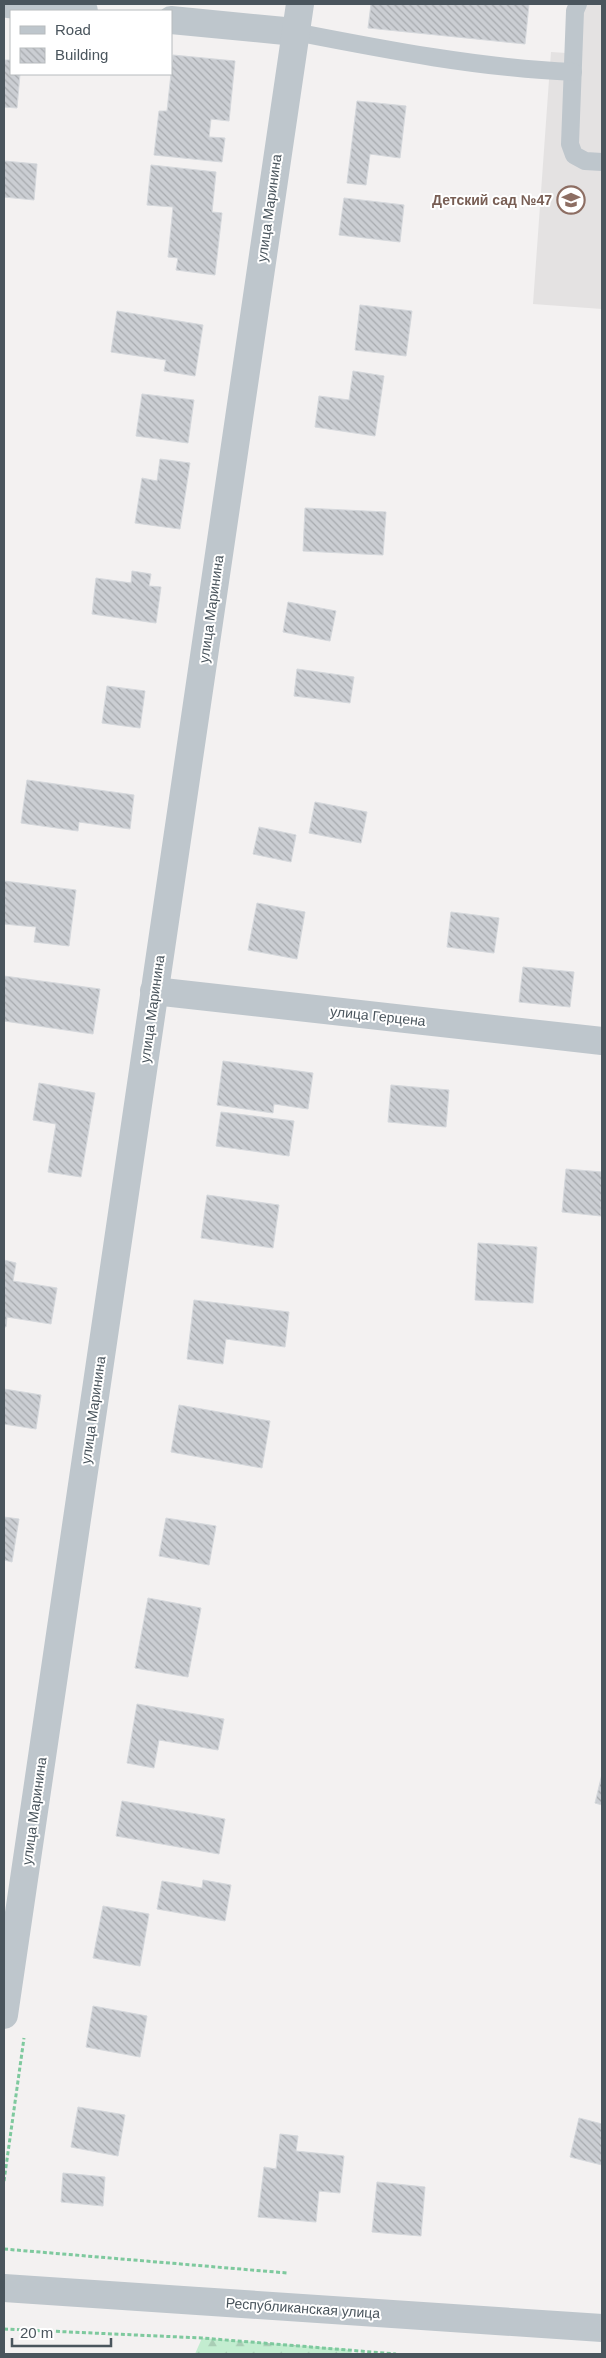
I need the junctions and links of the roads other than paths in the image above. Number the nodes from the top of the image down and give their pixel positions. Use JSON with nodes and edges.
{"nodes":[{"id":1,"x":8,"y":4,"type":"edge"},
{"id":2,"x":300,"y":4,"type":"edge"},
{"id":3,"x":578,"y":4,"type":"edge"},
{"id":4,"x":73,"y":10,"type":"edge"},
{"id":5,"x":172,"y":20,"type":"edge"},
{"id":6,"x":295,"y":32,"type":"junction"},
{"id":7,"x":573,"y":72,"type":"junction"},
{"id":8,"x":602,"y":162,"type":"edge"},
{"id":9,"x":154,"y":990,"type":"junction"},
{"id":10,"x":602,"y":1041,"type":"edge"},
{"id":11,"x":4,"y":2015,"type":"edge"},
{"id":12,"x":4,"y":2288,"type":"edge"},
{"id":13,"x":602,"y":2328,"type":"edge"}],
"edges":[{"from":1,"to":4,"type":"street"},
{"from":2,"to":6,"type":"street","name":"улица Маринина"},
{"from":3,"to":7,"type":"lane"},
{"from":5,"to":6,"type":"street"},
{"from":6,"to":7,"type":"lane"},
{"from":6,"to":9,"type":"street","name":"улица Маринина"},
{"from":7,"to":8,"type":"lane"},
{"from":9,"to":10,"type":"street","name":"улица Герцена"},
{"from":9,"to":11,"type":"street","name":"улица Маринина"},
{"from":12,"to":13,"type":"street","name":"Республиканская улица"}]}
